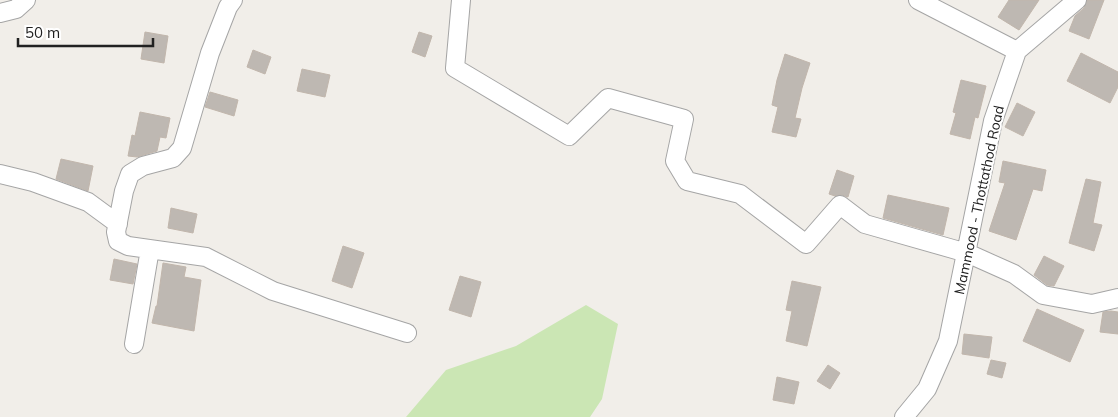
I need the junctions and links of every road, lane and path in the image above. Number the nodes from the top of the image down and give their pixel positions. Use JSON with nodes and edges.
{"nodes":[{"id":1,"x":26,"y":0,"type":"edge"},
{"id":2,"x":233,"y":0,"type":"edge"},
{"id":3,"x":461,"y":0,"type":"edge"},
{"id":4,"x":918,"y":0,"type":"edge"},
{"id":5,"x":1078,"y":0,"type":"edge"},
{"id":6,"x":0,"y":13,"type":"edge"},
{"id":7,"x":1017,"y":51,"type":"junction"},
{"id":8,"x":0,"y":174,"type":"edge"},
{"id":9,"x":118,"y":224,"type":"junction"},
{"id":10,"x":150,"y":249,"type":"junction"},
{"id":11,"x":966,"y":253,"type":"junction"},
{"id":12,"x":1118,"y":298,"type":"edge"},
{"id":13,"x":407,"y":333,"type":"dead end"},
{"id":14,"x":134,"y":344,"type":"dead end"},
{"id":15,"x":904,"y":417,"type":"edge"}],
"edges":[{"from":1,"to":6,"type":"street"},
{"from":2,"to":9,"type":"street"},
{"from":3,"to":11,"type":"street"},
{"from":4,"to":7,"type":"street"},
{"from":5,"to":7,"type":"street"},
{"from":7,"to":11,"type":"street","name":"Mammood - Thottathod Road"},
{"from":8,"to":9,"type":"street"},
{"from":9,"to":10,"type":"street"},
{"from":10,"to":13,"type":"street"},
{"from":10,"to":14,"type":"street"},
{"from":11,"to":12,"type":"street"},
{"from":11,"to":15,"type":"street","name":"Mammood - Thottathod Road"}]}
